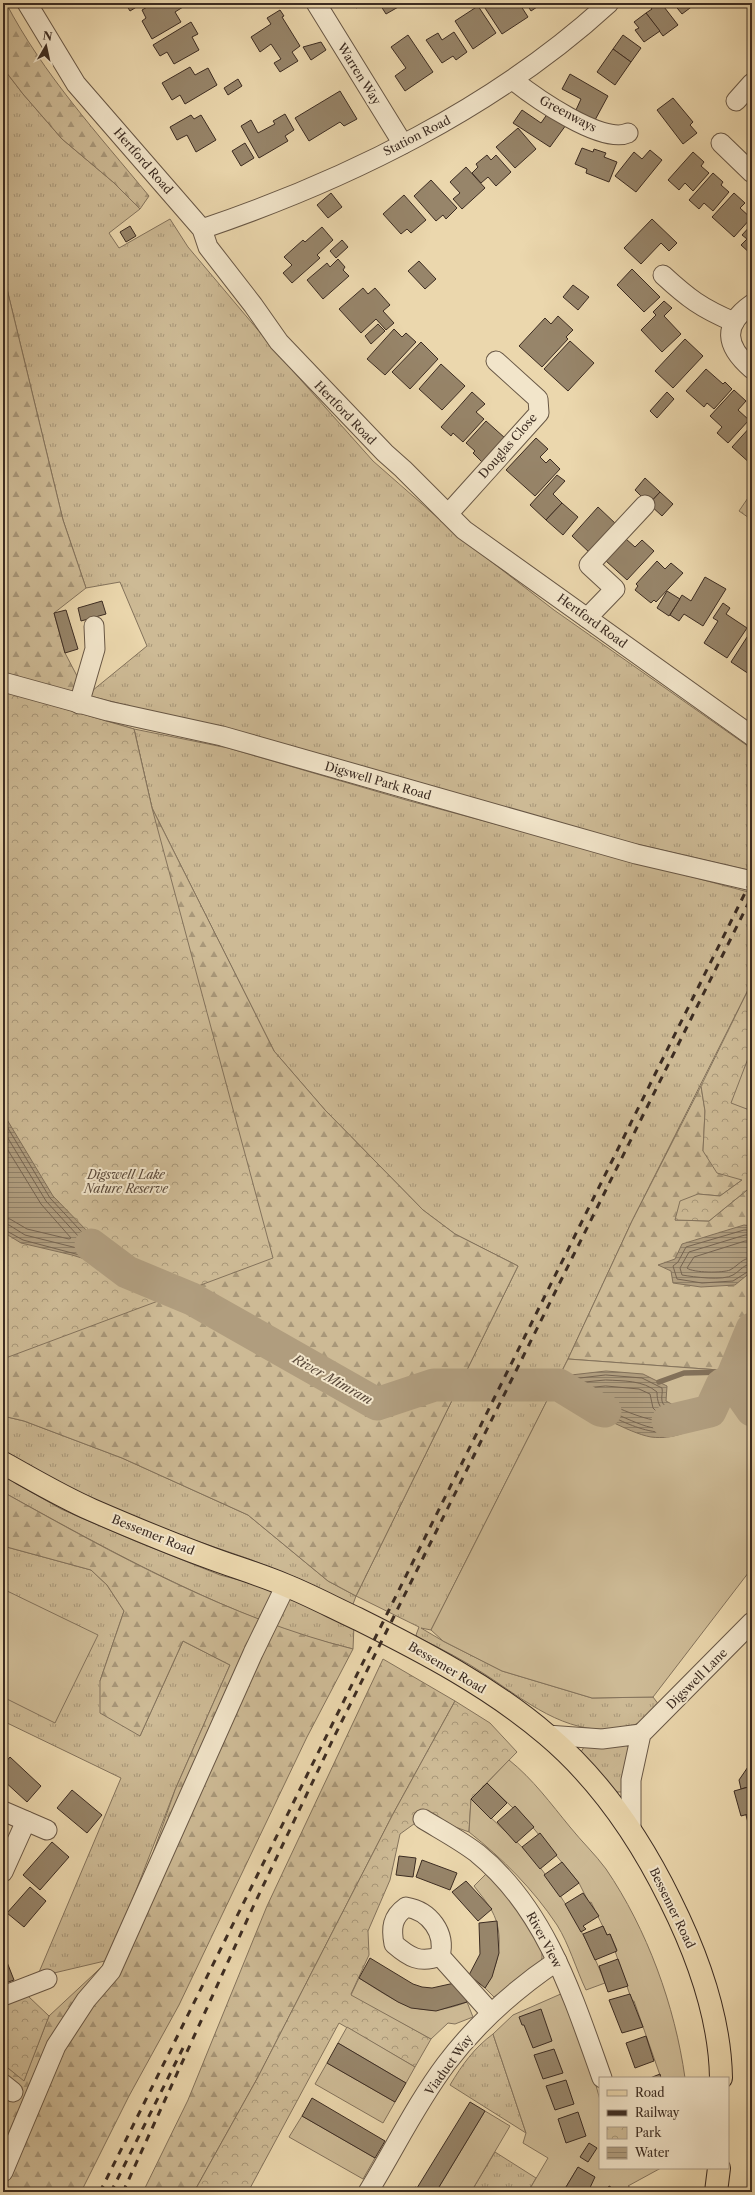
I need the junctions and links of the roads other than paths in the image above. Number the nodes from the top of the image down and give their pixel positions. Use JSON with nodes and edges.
{"nodes":[{"id":1,"x":27,"y":3,"type":"edge"},
{"id":2,"x":316,"y":3,"type":"edge"},
{"id":3,"x":609,"y":3,"type":"edge"},
{"id":4,"x":513,"y":80,"type":"junction"},
{"id":5,"x":752,"y":83,"type":"edge"},
{"id":6,"x":736,"y":101,"type":"dead end"},
{"id":7,"x":628,"y":133,"type":"dead end"},
{"id":8,"x":721,"y":143,"type":"dead end"},
{"id":9,"x":403,"y":144,"type":"junction"},
{"id":10,"x":752,"y":173,"type":"edge"},
{"id":11,"x":202,"y":229,"type":"junction"},
{"id":12,"x":663,"y":274,"type":"dead end"},
{"id":13,"x":752,"y":304,"type":"edge"},
{"id":14,"x":734,"y":322,"type":"junction"},
{"id":15,"x":496,"y":361,"type":"dead end"},
{"id":16,"x":752,"y":369,"type":"edge"},
{"id":17,"x":645,"y":505,"type":"dead end"},
{"id":18,"x":448,"y":514,"type":"junction"},
{"id":19,"x":587,"y":618,"type":"junction"},
{"id":20,"x":94,"y":626,"type":"dead end"},
{"id":21,"x":3,"y":682,"type":"edge"},
{"id":22,"x":79,"y":704,"type":"junction"},
{"id":23,"x":752,"y":736,"type":"edge"},
{"id":24,"x":752,"y":881,"type":"edge"},
{"id":25,"x":3,"y":1463,"type":"edge"},
{"id":26,"x":286,"y":1585,"type":"junction"},
{"id":27,"x":752,"y":1622,"type":"edge"},
{"id":28,"x":641,"y":1734,"type":"junction"},
{"id":29,"x":547,"y":1735,"type":"junction"},
{"id":30,"x":3,"y":1811,"type":"edge"},
{"id":31,"x":423,"y":1819,"type":"dead end"},
{"id":32,"x":26,"y":1821,"type":"junction"},
{"id":33,"x":47,"y":1830,"type":"dead end"},
{"id":34,"x":631,"y":1832,"type":"junction"},
{"id":35,"x":3,"y":1872,"type":"edge"},
{"id":36,"x":440,"y":1956,"type":"dead end"},
{"id":37,"x":557,"y":1961,"type":"junction"},
{"id":38,"x":47,"y":1979,"type":"dead end"},
{"id":39,"x":3,"y":1996,"type":"edge"},
{"id":40,"x":491,"y":2013,"type":"junction"},
{"id":41,"x":602,"y":2077,"type":"edge"},
{"id":42,"x":721,"y":2077,"type":"edge"},
{"id":43,"x":718,"y":2169,"type":"edge"},
{"id":44,"x":3,"y":2172,"type":"edge"},
{"id":45,"x":368,"y":2192,"type":"edge"},
{"id":46,"x":716,"y":2192,"type":"edge"}],
"edges":[{"from":1,"to":11,"type":"street","name":"Hertford Road"},
{"from":2,"to":9,"type":"street","name":"Warren Way"},
{"from":3,"to":4,"type":"street","name":"Station Road"},
{"from":4,"to":7,"type":"street","name":"Greenways"},
{"from":4,"to":9,"type":"street","name":"Station Road"},
{"from":5,"to":6,"type":"street"},
{"from":8,"to":10,"type":"street"},
{"from":9,"to":11,"type":"street","name":"Station Road"},
{"from":11,"to":18,"type":"street","name":"Hertford Road"},
{"from":12,"to":14,"type":"street"},
{"from":13,"to":14,"type":"street"},
{"from":14,"to":16,"type":"street"},
{"from":15,"to":18,"type":"street","name":"Douglas Close"},
{"from":17,"to":19,"type":"street"},
{"from":18,"to":19,"type":"street","name":"Hertford Road"},
{"from":19,"to":23,"type":"street","name":"Hertford Road"},
{"from":20,"to":22,"type":"street"},
{"from":21,"to":22,"type":"street","name":"Digswell Park Road"},
{"from":22,"to":24,"type":"street","name":"Digswell Park Road"},
{"from":25,"to":26,"type":"main road","name":"Bessemer Road"},
{"from":26,"to":29,"type":"main road","name":"Bessemer Road"},
{"from":26,"to":44,"type":"street"},
{"from":27,"to":28,"type":"street","name":"Digswell Lane"},
{"from":28,"to":29,"type":"street"},
{"from":28,"to":34,"type":"street"},
{"from":29,"to":34,"type":"main road","name":"Bessemer Road"},
{"from":30,"to":32,"type":"street"},
{"from":31,"to":37,"type":"street","name":"River View"},
{"from":32,"to":33,"type":"street"},
{"from":32,"to":35,"type":"street"},
{"from":34,"to":42,"type":"main road","name":"Bessemer Road"},
{"from":36,"to":40,"type":"street"},
{"from":37,"to":40,"type":"street","name":"Viaduct Way"},
{"from":37,"to":41,"type":"street","name":"River View"},
{"from":38,"to":39,"type":"street"},
{"from":40,"to":45,"type":"street","name":"Viaduct Way"},
{"from":43,"to":46,"type":"main road"}]}
